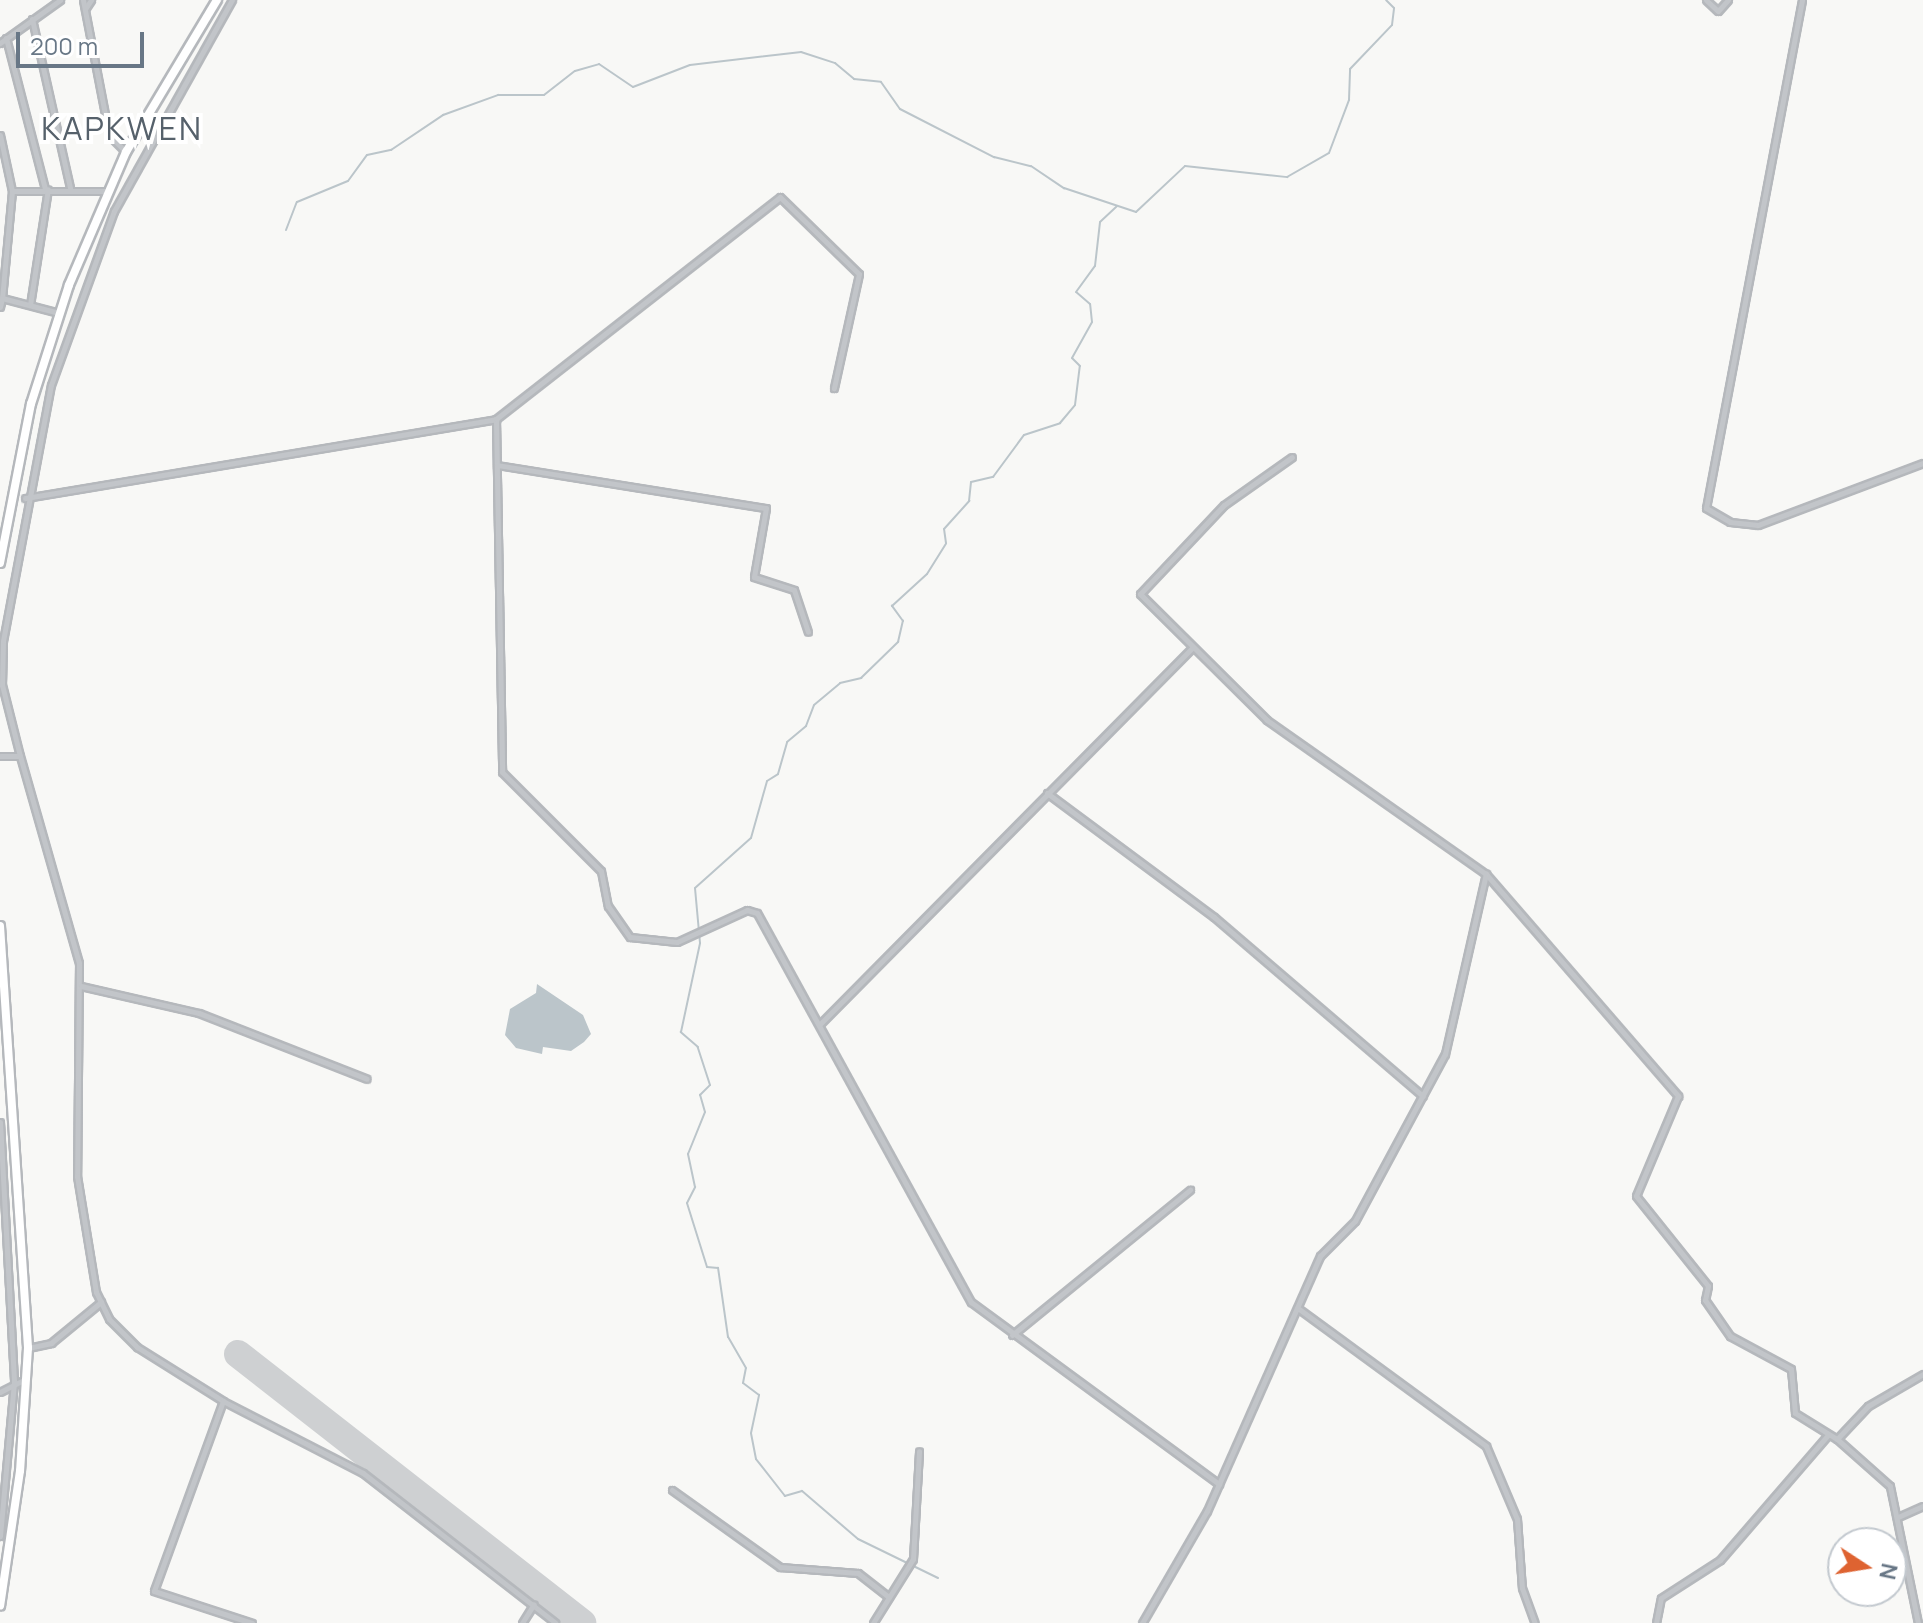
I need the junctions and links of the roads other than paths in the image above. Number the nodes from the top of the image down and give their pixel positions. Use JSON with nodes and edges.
{"nodes":[{"id":1,"x":60,"y":0,"type":"edge"},
{"id":2,"x":83,"y":0,"type":"edge"},
{"id":3,"x":91,"y":0,"type":"edge"},
{"id":4,"x":217,"y":0,"type":"edge"},
{"id":5,"x":232,"y":0,"type":"edge"},
{"id":6,"x":1706,"y":0,"type":"edge"},
{"id":7,"x":1728,"y":0,"type":"edge"},
{"id":8,"x":1802,"y":0,"type":"edge"},
{"id":9,"x":84,"y":10,"type":"junction"},
{"id":10,"x":32,"y":19,"type":"junction"},
{"id":11,"x":3,"y":41,"type":"edge"},
{"id":12,"x":0,"y":135,"type":"edge"},
{"id":13,"x":126,"y":152,"type":"junction"},
{"id":14,"x":70,"y":188,"type":"junction"},
{"id":15,"x":46,"y":189,"type":"junction"},
{"id":16,"x":12,"y":191,"type":"junction"},
{"id":17,"x":108,"y":191,"type":"junction"},
{"id":18,"x":101,"y":205,"type":"junction"},
{"id":19,"x":114,"y":211,"type":"junction"},
{"id":20,"x":2,"y":298,"type":"edge"},
{"id":21,"x":30,"y":305,"type":"junction"},
{"id":22,"x":0,"y":307,"type":"edge"},
{"id":23,"x":59,"y":313,"type":"junction"},
{"id":24,"x":51,"y":335,"type":"junction"},
{"id":25,"x":64,"y":339,"type":"junction"},
{"id":26,"x":834,"y":388,"type":"dead end"},
{"id":27,"x":496,"y":419,"type":"junction"},
{"id":28,"x":1292,"y":457,"type":"dead end"},
{"id":29,"x":1923,"y":463,"type":"edge"},
{"id":30,"x":497,"y":465,"type":"junction"},
{"id":31,"x":25,"y":498,"type":"junction"},
{"id":32,"x":0,"y":563,"type":"edge"},
{"id":33,"x":808,"y":632,"type":"dead end"},
{"id":34,"x":2,"y":640,"type":"edge"},
{"id":35,"x":1193,"y":647,"type":"junction"},
{"id":36,"x":0,"y":756,"type":"edge"},
{"id":37,"x":20,"y":756,"type":"junction"},
{"id":38,"x":1047,"y":793,"type":"junction"},
{"id":39,"x":1486,"y":874,"type":"junction"},
{"id":40,"x":0,"y":926,"type":"edge"},
{"id":41,"x":81,"y":986,"type":"junction"},
{"id":42,"x":2,"y":988,"type":"edge"},
{"id":43,"x":820,"y":1024,"type":"junction"},
{"id":44,"x":367,"y":1079,"type":"dead end"},
{"id":45,"x":1423,"y":1096,"type":"junction"},
{"id":46,"x":0,"y":1122,"type":"edge"},
{"id":47,"x":1190,"y":1190,"type":"dead end"},
{"id":48,"x":101,"y":1302,"type":"junction"},
{"id":49,"x":1299,"y":1309,"type":"junction"},
{"id":50,"x":1012,"y":1335,"type":"junction"},
{"id":51,"x":28,"y":1348,"type":"junction"},
{"id":52,"x":1923,"y":1374,"type":"edge"},
{"id":53,"x":28,"y":1378,"type":"junction"},
{"id":54,"x":14,"y":1382,"type":"junction"},
{"id":55,"x":0,"y":1392,"type":"edge"},
{"id":56,"x":223,"y":1401,"type":"junction"},
{"id":57,"x":1828,"y":1435,"type":"junction"},
{"id":58,"x":1837,"y":1439,"type":"junction"},
{"id":59,"x":919,"y":1451,"type":"dead end"},
{"id":60,"x":1219,"y":1484,"type":"junction"},
{"id":61,"x":672,"y":1490,"type":"dead end"},
{"id":62,"x":1923,"y":1506,"type":"edge"},
{"id":63,"x":1898,"y":1517,"type":"junction"},
{"id":64,"x":0,"y":1536,"type":"edge"},
{"id":65,"x":889,"y":1597,"type":"junction"},
{"id":66,"x":534,"y":1604,"type":"junction"},
{"id":67,"x":0,"y":1606,"type":"edge"},
{"id":68,"x":252,"y":1623,"type":"edge"},
{"id":69,"x":522,"y":1623,"type":"edge"},
{"id":70,"x":556,"y":1623,"type":"edge"},
{"id":71,"x":873,"y":1623,"type":"edge"},
{"id":72,"x":1142,"y":1623,"type":"edge"},
{"id":73,"x":1535,"y":1623,"type":"edge"},
{"id":74,"x":1656,"y":1623,"type":"edge"},
{"id":75,"x":1918,"y":1623,"type":"edge"}],
"edges":[{"from":1,"to":10,"type":"street"},
{"from":2,"to":9,"type":"street"},
{"from":3,"to":9,"type":"street"},
{"from":4,"to":13,"type":"highway"},
{"from":5,"to":19,"type":"street"},
{"from":6,"to":7,"type":"street"},
{"from":8,"to":29,"type":"street"},
{"from":9,"to":13,"type":"street"},
{"from":10,"to":11,"type":"street"},
{"from":10,"to":14,"type":"street"},
{"from":11,"to":15,"type":"street"},
{"from":12,"to":16,"type":"street"},
{"from":13,"to":17,"type":"highway"},
{"from":14,"to":15,"type":"street"},
{"from":14,"to":17,"type":"street"},
{"from":15,"to":16,"type":"street"},
{"from":15,"to":21,"type":"street"},
{"from":16,"to":20,"type":"street"},
{"from":17,"to":18,"type":"highway"},
{"from":18,"to":19,"type":"street"},
{"from":18,"to":23,"type":"highway"},
{"from":19,"to":25,"type":"street"},
{"from":20,"to":21,"type":"street"},
{"from":20,"to":22,"type":"street"},
{"from":21,"to":23,"type":"street"},
{"from":23,"to":24,"type":"highway"},
{"from":24,"to":25,"type":"street"},
{"from":24,"to":32,"type":"highway"},
{"from":25,"to":31,"type":"street"},
{"from":26,"to":27,"type":"street"},
{"from":27,"to":30,"type":"street"},
{"from":27,"to":31,"type":"street"},
{"from":28,"to":35,"type":"street"},
{"from":30,"to":33,"type":"street"},
{"from":30,"to":43,"type":"street"},
{"from":31,"to":34,"type":"street"},
{"from":34,"to":37,"type":"street"},
{"from":35,"to":38,"type":"street"},
{"from":35,"to":39,"type":"street"},
{"from":36,"to":37,"type":"street"},
{"from":37,"to":41,"type":"street"},
{"from":38,"to":43,"type":"street"},
{"from":38,"to":45,"type":"street"},
{"from":39,"to":45,"type":"street"},
{"from":39,"to":57,"type":"street"},
{"from":40,"to":42,"type":"highway"},
{"from":41,"to":44,"type":"street"},
{"from":41,"to":48,"type":"street"},
{"from":42,"to":51,"type":"highway"},
{"from":43,"to":50,"type":"street"},
{"from":45,"to":49,"type":"street"},
{"from":46,"to":54,"type":"street"},
{"from":47,"to":50,"type":"street"},
{"from":48,"to":51,"type":"street"},
{"from":48,"to":56,"type":"street"},
{"from":49,"to":60,"type":"street"},
{"from":49,"to":73,"type":"street"},
{"from":50,"to":60,"type":"street"},
{"from":51,"to":53,"type":"highway"},
{"from":52,"to":58,"type":"street"},
{"from":53,"to":54,"type":"street"},
{"from":53,"to":67,"type":"highway"},
{"from":54,"to":55,"type":"street"},
{"from":54,"to":64,"type":"street"},
{"from":56,"to":66,"type":"street"},
{"from":56,"to":68,"type":"street"},
{"from":57,"to":58,"type":"street"},
{"from":57,"to":74,"type":"street"},
{"from":58,"to":63,"type":"street"},
{"from":59,"to":65,"type":"street"},
{"from":60,"to":72,"type":"street"},
{"from":61,"to":65,"type":"street"},
{"from":62,"to":63,"type":"street"},
{"from":63,"to":75,"type":"street"},
{"from":65,"to":71,"type":"street"},
{"from":66,"to":69,"type":"street"},
{"from":66,"to":70,"type":"street"}]}
